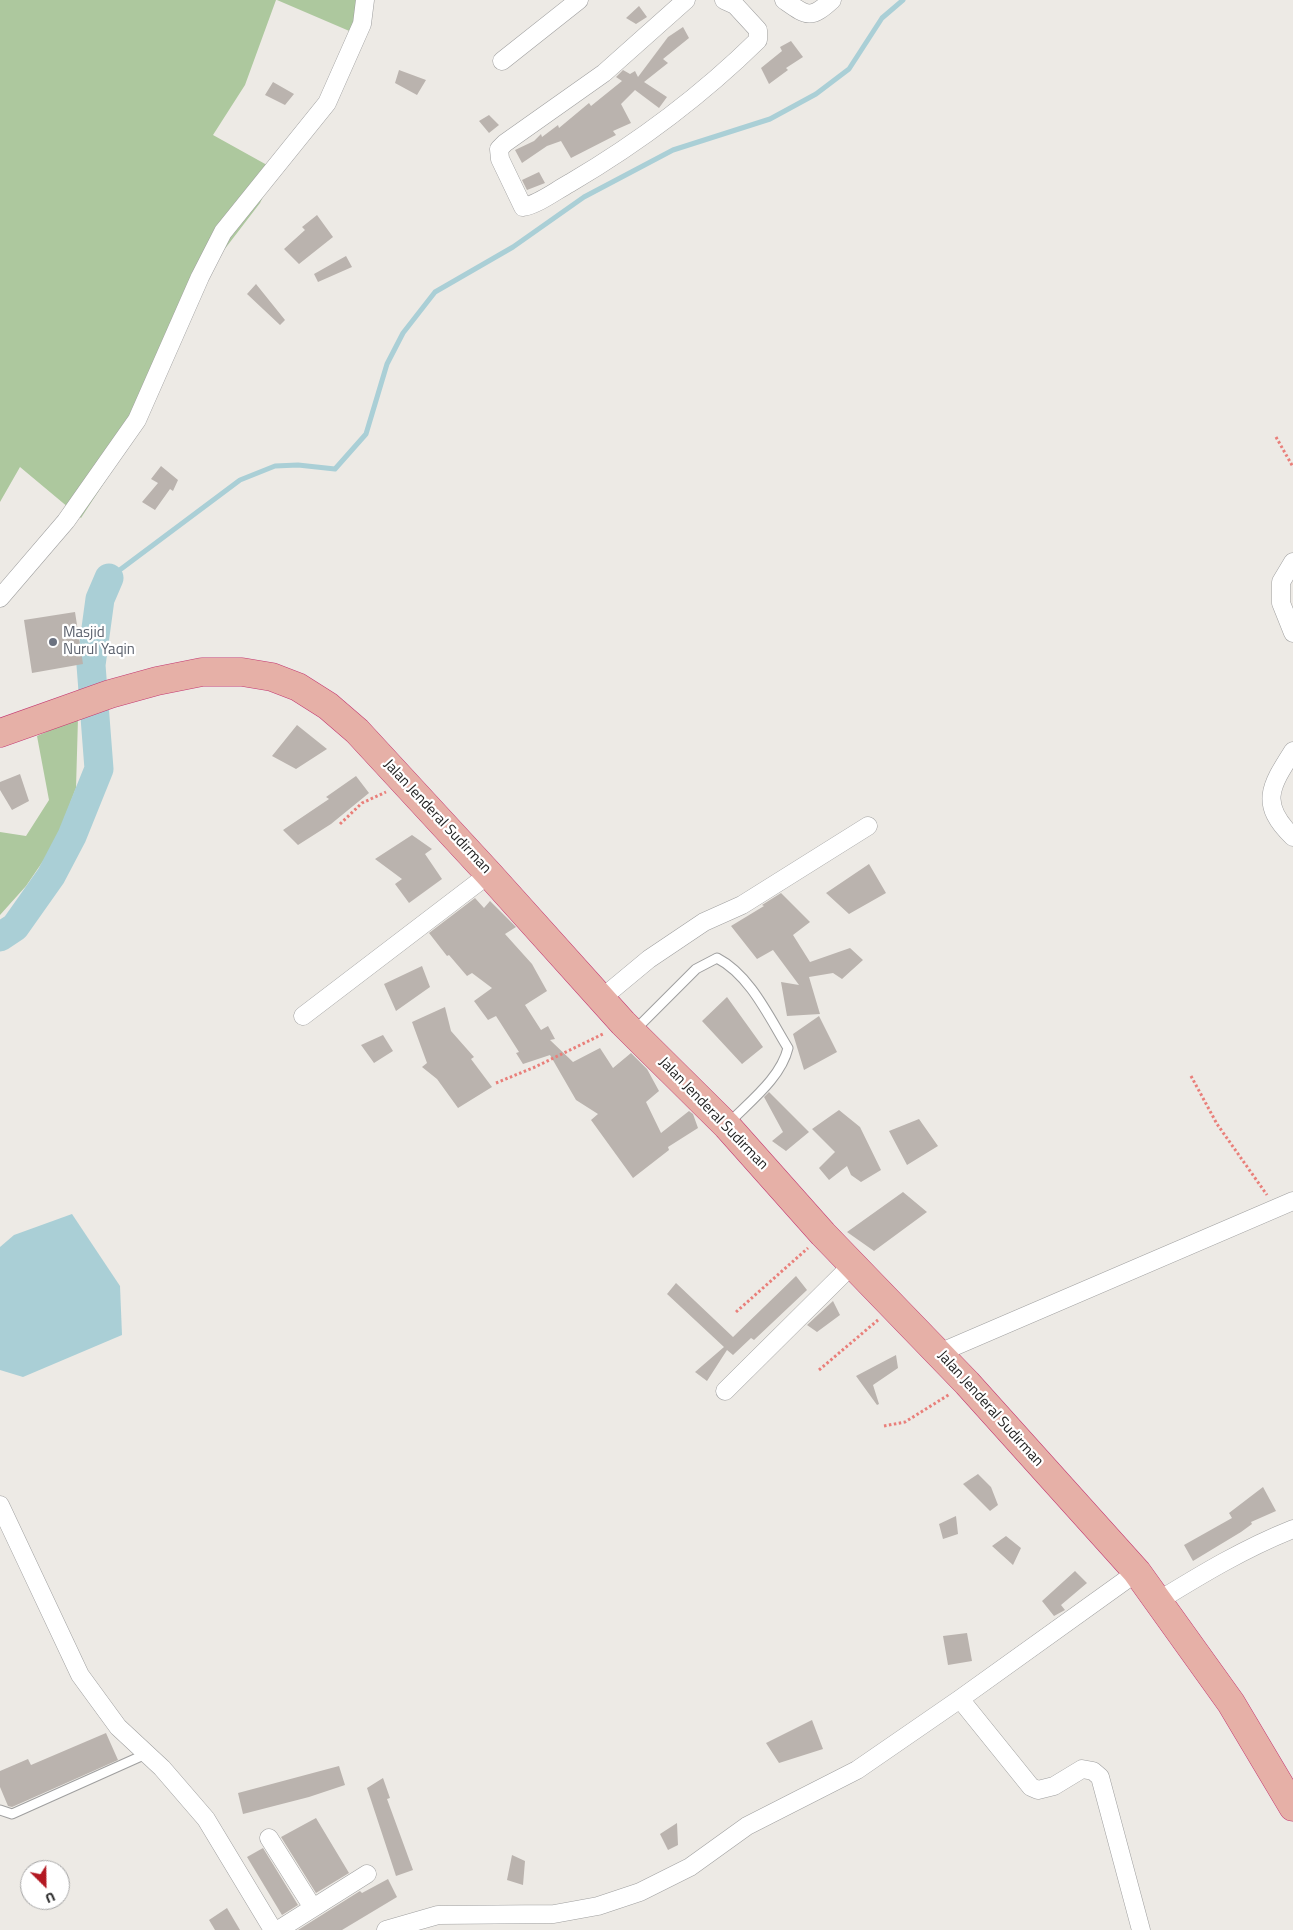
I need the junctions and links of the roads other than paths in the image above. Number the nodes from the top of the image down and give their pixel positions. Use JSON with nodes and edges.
{"nodes":[{"id":1,"x":365,"y":0,"type":"edge"},
{"id":2,"x":579,"y":0,"type":"edge"},
{"id":3,"x":686,"y":0,"type":"edge"},
{"id":4,"x":724,"y":0,"type":"edge"},
{"id":5,"x":784,"y":0,"type":"edge"},
{"id":6,"x":832,"y":0,"type":"edge"},
{"id":7,"x":502,"y":61,"type":"dead end"},
{"id":8,"x":1293,"y":562,"type":"edge"},
{"id":9,"x":0,"y":598,"type":"edge"},
{"id":10,"x":1293,"y":633,"type":"edge"},
{"id":11,"x":0,"y":733,"type":"edge"},
{"id":12,"x":1293,"y":751,"type":"edge"},
{"id":13,"x":868,"y":826,"type":"dead end"},
{"id":14,"x":1293,"y":837,"type":"edge"},
{"id":15,"x":489,"y":874,"type":"junction"},
{"id":16,"x":602,"y":998,"type":"junction"},
{"id":17,"x":303,"y":1016,"type":"dead end"},
{"id":18,"x":628,"y":1027,"type":"junction"},
{"id":19,"x":726,"y":1126,"type":"junction"},
{"id":20,"x":1286,"y":1205,"type":"edge"},
{"id":21,"x":853,"y":1264,"type":"junction"},
{"id":22,"x":939,"y":1353,"type":"junction"},
{"id":23,"x":725,"y":1390,"type":"dead end"},
{"id":24,"x":0,"y":1505,"type":"edge"},
{"id":25,"x":1293,"y":1529,"type":"edge"},
{"id":26,"x":1136,"y":1572,"type":"junction"},
{"id":27,"x":1158,"y":1601,"type":"junction"},
{"id":28,"x":960,"y":1699,"type":"junction"},
{"id":29,"x":146,"y":1754,"type":"junction"},
{"id":30,"x":1293,"y":1807,"type":"edge"},
{"id":31,"x":0,"y":1810,"type":"edge"},
{"id":32,"x":269,"y":1838,"type":"dead end"},
{"id":33,"x":367,"y":1874,"type":"dead end"},
{"id":34,"x":313,"y":1908,"type":"junction"},
{"id":35,"x":272,"y":1930,"type":"edge"},
{"id":36,"x":278,"y":1930,"type":"edge"},
{"id":37,"x":386,"y":1930,"type":"edge"},
{"id":38,"x":1141,"y":1930,"type":"edge"}],
"edges":[{"from":1,"to":9,"type":"street"},
{"from":2,"to":7,"type":"street"},
{"from":3,"to":4,"type":"street"},
{"from":5,"to":6,"type":"street"},
{"from":8,"to":10,"type":"street"},
{"from":11,"to":15,"type":"highway","name":"Jalan Jenderal Sudirman"},
{"from":12,"to":14,"type":"street"},
{"from":13,"to":16,"type":"street"},
{"from":15,"to":16,"type":"highway","name":"Jalan Jenderal Sudirman"},
{"from":15,"to":17,"type":"street"},
{"from":16,"to":18,"type":"highway","name":"Jalan Jenderal Sudirman"},
{"from":18,"to":19,"type":"highway","name":"Jalan Jenderal Sudirman"},
{"from":18,"to":19,"type":"lane"},
{"from":19,"to":21,"type":"highway","name":"Jalan Jenderal Sudirman"},
{"from":20,"to":22,"type":"street"},
{"from":21,"to":22,"type":"highway","name":"Jalan Jenderal Sudirman"},
{"from":21,"to":23,"type":"street"},
{"from":22,"to":26,"type":"highway","name":"Jalan Jenderal Sudirman"},
{"from":24,"to":29,"type":"street"},
{"from":25,"to":27,"type":"street"},
{"from":26,"to":27,"type":"highway","name":"Jalan Jenderal Sudirman"},
{"from":26,"to":28,"type":"street"},
{"from":27,"to":30,"type":"highway","name":"Jalan Jenderal Sudirman"},
{"from":28,"to":37,"type":"street"},
{"from":28,"to":38,"type":"street"},
{"from":29,"to":31,"type":"lane"},
{"from":29,"to":35,"type":"street"},
{"from":32,"to":34,"type":"street"},
{"from":33,"to":34,"type":"street"},
{"from":34,"to":36,"type":"street"}]}
